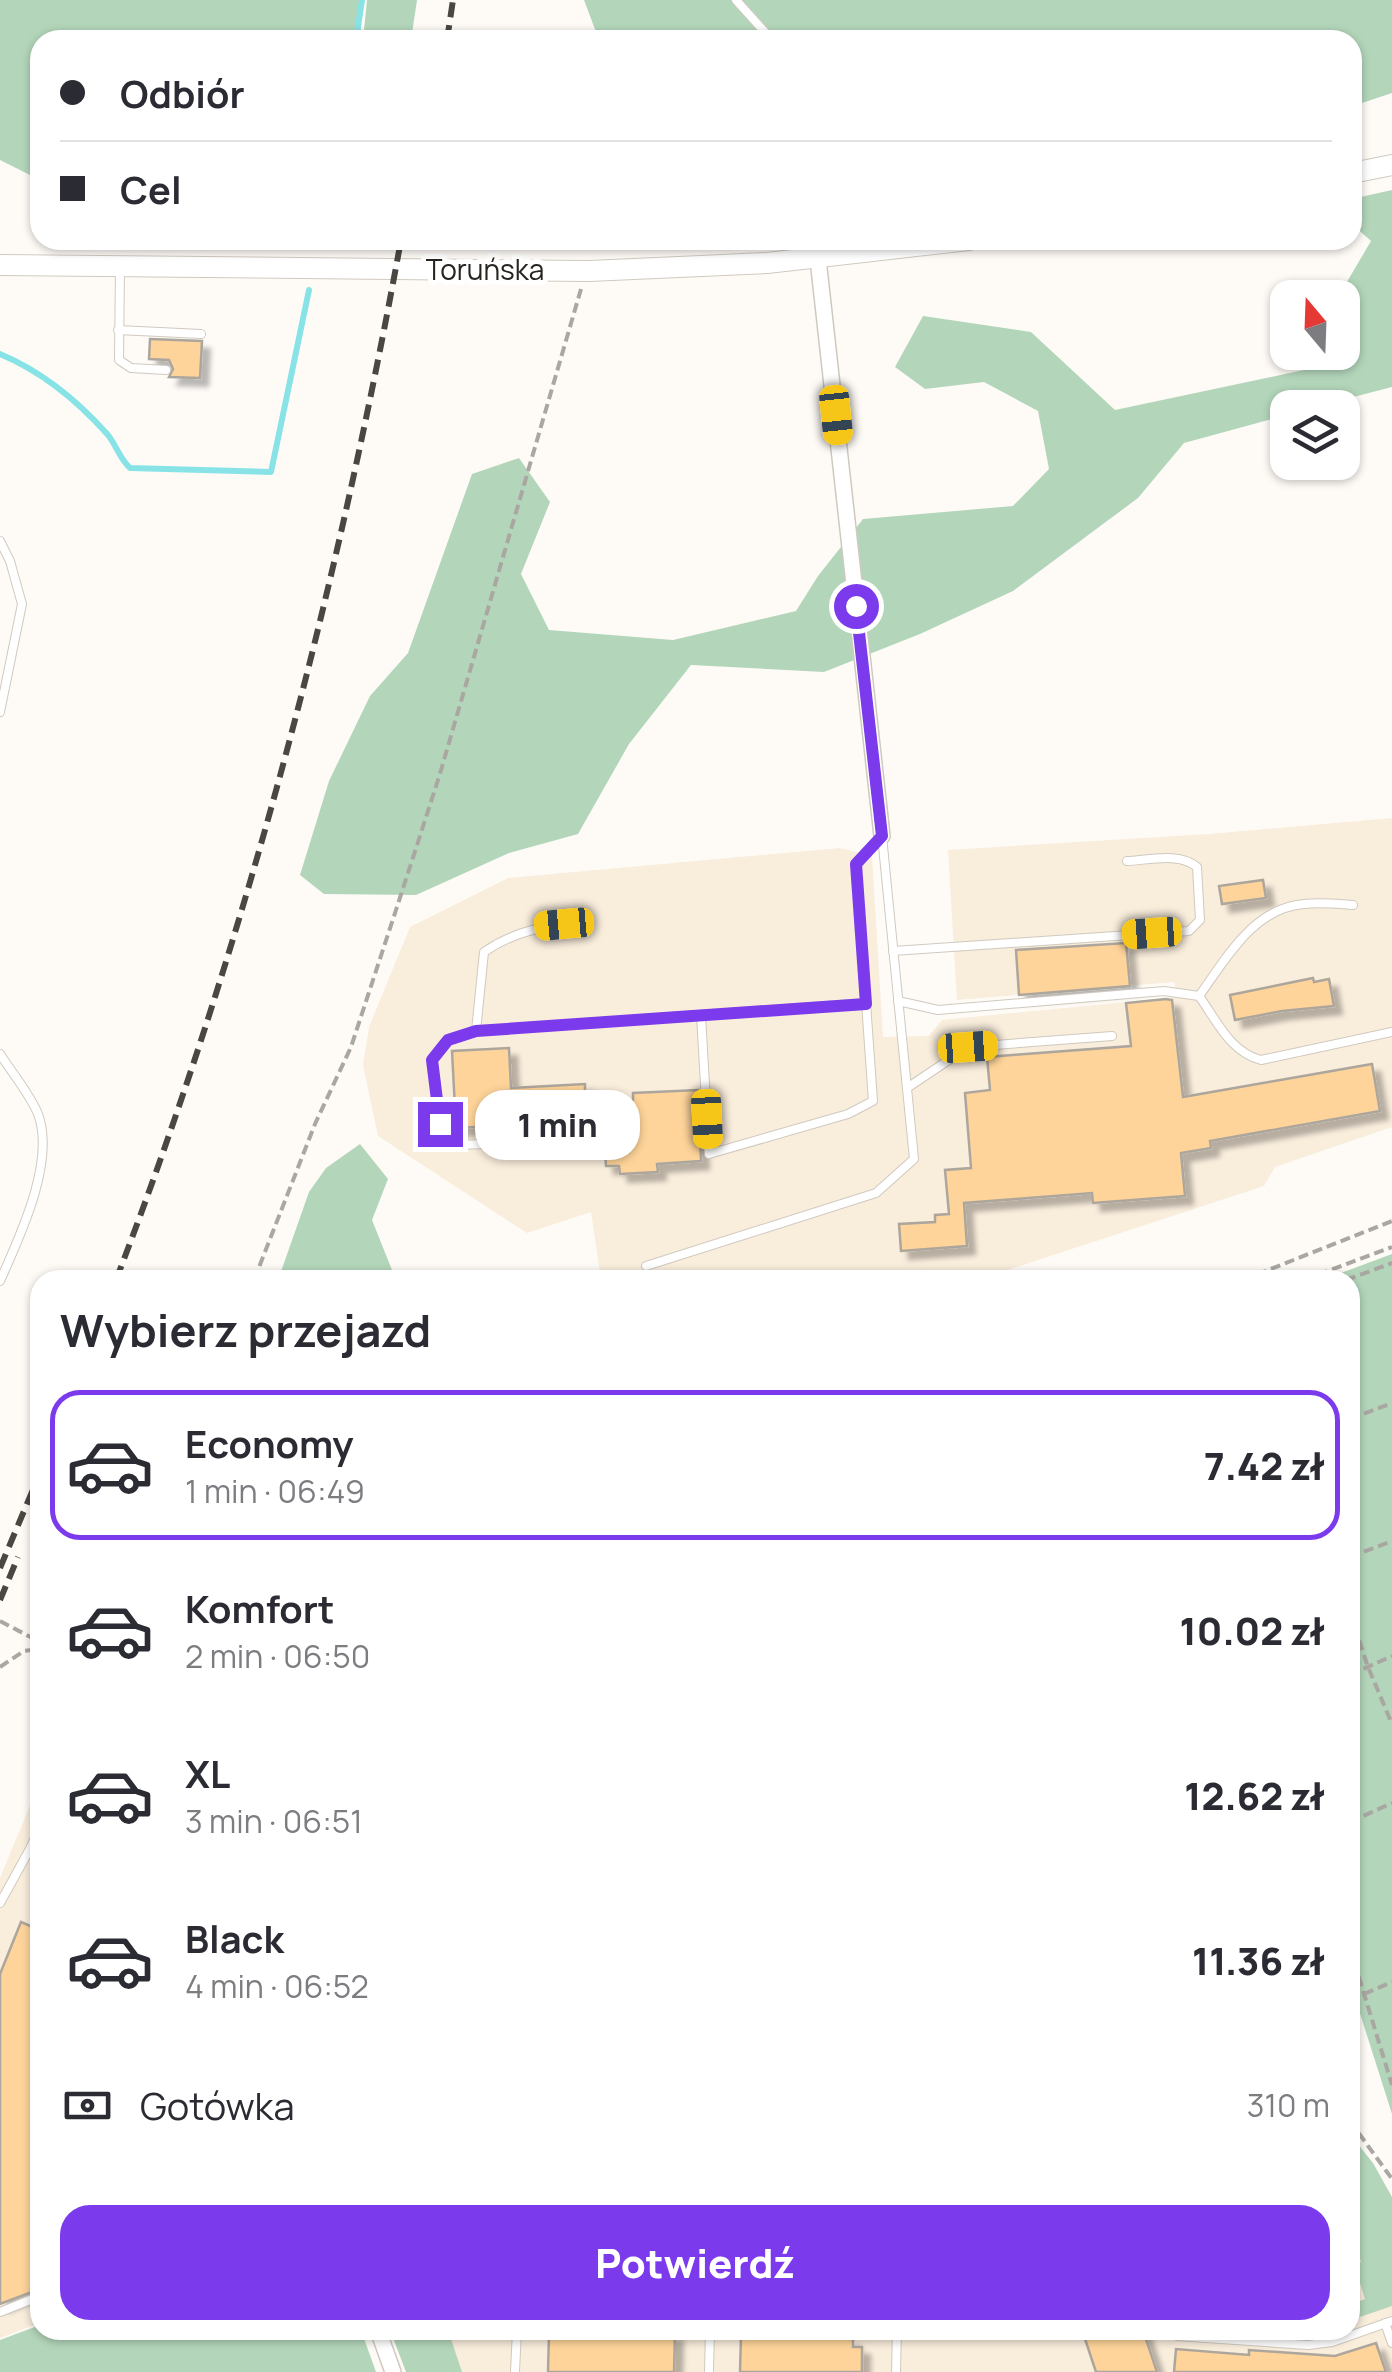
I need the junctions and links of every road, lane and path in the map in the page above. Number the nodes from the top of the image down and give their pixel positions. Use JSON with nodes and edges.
{"nodes":[{"id":1,"x":736,"y":0,"type":"edge"},
{"id":2,"x":763,"y":30,"type":"edge"},
{"id":3,"x":1392,"y":166,"type":"edge"},
{"id":4,"x":1362,"y":170,"type":"edge"},
{"id":5,"x":824,"y":252,"type":"edge"},
{"id":6,"x":0,"y":265,"type":"edge"},
{"id":7,"x":120,"y":267,"type":"junction"},
{"id":8,"x":585,"y":271,"type":"junction"},
{"id":9,"x":118,"y":330,"type":"junction"},
{"id":10,"x":202,"y":334,"type":"dead end"},
{"id":11,"x":166,"y":370,"type":"dead end"},
{"id":12,"x":0,"y":542,"type":"edge"},
{"id":13,"x":0,"y":712,"type":"edge"},
{"id":14,"x":882,"y":836,"type":"junction"},
{"id":15,"x":1127,"y":861,"type":"dead end"},
{"id":16,"x":1353,"y":904,"type":"dead end"},
{"id":17,"x":586,"y":922,"type":"dead end"},
{"id":18,"x":893,"y":950,"type":"junction"},
{"id":19,"x":1199,"y":996,"type":"junction"},
{"id":20,"x":898,"y":1001,"type":"junction"},
{"id":21,"x":866,"y":1004,"type":"junction"},
{"id":22,"x":701,"y":1015,"type":"junction"},
{"id":23,"x":476,"y":1031,"type":"junction"},
{"id":24,"x":1392,"y":1032,"type":"edge"},
{"id":25,"x":1112,"y":1036,"type":"dead end"},
{"id":26,"x":0,"y":1054,"type":"edge"},
{"id":27,"x":907,"y":1088,"type":"junction"},
{"id":28,"x":584,"y":1141,"type":"dead end"},
{"id":29,"x":1392,"y":1221,"type":"edge"},
{"id":30,"x":1392,"y":1247,"type":"edge"},
{"id":31,"x":1392,"y":1263,"type":"edge"},
{"id":32,"x":646,"y":1266,"type":"dead end"},
{"id":33,"x":258,"y":1270,"type":"edge"},
{"id":34,"x":1268,"y":1270,"type":"edge"},
{"id":35,"x":1331,"y":1270,"type":"edge"},
{"id":36,"x":1360,"y":1275,"type":"edge"},
{"id":37,"x":0,"y":1281,"type":"edge"},
{"id":38,"x":1392,"y":1403,"type":"edge"},
{"id":39,"x":1360,"y":1414,"type":"edge"},
{"id":40,"x":1392,"y":1541,"type":"edge"},
{"id":41,"x":1360,"y":1553,"type":"edge"},
{"id":42,"x":0,"y":1621,"type":"edge"},
{"id":43,"x":30,"y":1639,"type":"edge"},
{"id":44,"x":1360,"y":1643,"type":"edge"},
{"id":45,"x":30,"y":1649,"type":"edge"},
{"id":46,"x":1392,"y":1656,"type":"edge"},
{"id":47,"x":0,"y":1667,"type":"edge"},
{"id":48,"x":1368,"y":1667,"type":"junction"},
{"id":49,"x":1360,"y":1671,"type":"edge"},
{"id":50,"x":1392,"y":1724,"type":"edge"},
{"id":51,"x":1392,"y":1803,"type":"edge"},
{"id":52,"x":1360,"y":1817,"type":"edge"},
{"id":53,"x":30,"y":1858,"type":"edge"},
{"id":54,"x":0,"y":1903,"type":"edge"},
{"id":55,"x":1360,"y":1981,"type":"edge"},
{"id":56,"x":1392,"y":1982,"type":"edge"},
{"id":57,"x":1364,"y":1994,"type":"junction"},
{"id":58,"x":1392,"y":2086,"type":"edge"},
{"id":59,"x":1360,"y":2135,"type":"edge"},
{"id":60,"x":1392,"y":2178,"type":"edge"},
{"id":61,"x":30,"y":2300,"type":"edge"},
{"id":62,"x":0,"y":2312,"type":"edge"},
{"id":63,"x":1389,"y":2322,"type":"edge"},
{"id":64,"x":1360,"y":2332,"type":"edge"},
{"id":65,"x":382,"y":2340,"type":"edge"},
{"id":66,"x":517,"y":2340,"type":"edge"},
{"id":67,"x":710,"y":2340,"type":"edge"},
{"id":68,"x":897,"y":2340,"type":"edge"},
{"id":69,"x":1253,"y":2340,"type":"edge"},
{"id":70,"x":1338,"y":2340,"type":"edge"},
{"id":71,"x":1266,"y":2342,"type":"joint"},
{"id":72,"x":1392,"y":2344,"type":"edge"},
{"id":73,"x":394,"y":2372,"type":"edge"},
{"id":74,"x":515,"y":2372,"type":"edge"},
{"id":75,"x":709,"y":2372,"type":"edge"},
{"id":76,"x":896,"y":2372,"type":"edge"}],
"edges":[{"from":1,"to":2,"type":"lane"},
{"from":3,"to":4,"type":"street"},
{"from":5,"to":8,"type":"street","name":"Toruńska"},
{"from":5,"to":14,"type":"street"},
{"from":6,"to":7,"type":"street","name":"Toruńska"},
{"from":7,"to":8,"type":"street","name":"Toruńska"},
{"from":7,"to":9,"type":"lane"},
{"from":8,"to":33,"type":"path"},
{"from":9,"to":10,"type":"lane"},
{"from":9,"to":11,"type":"lane"},
{"from":12,"to":13,"type":"lane"},
{"from":14,"to":18,"type":"lane"},
{"from":14,"to":21,"type":"lane"},
{"from":15,"to":18,"type":"lane"},
{"from":16,"to":19,"type":"lane"},
{"from":17,"to":23,"type":"lane"},
{"from":18,"to":20,"type":"lane"},
{"from":19,"to":20,"type":"lane"},
{"from":19,"to":24,"type":"lane"},
{"from":20,"to":27,"type":"lane"},
{"from":21,"to":22,"type":"lane"},
{"from":21,"to":22,"type":"lane"},
{"from":22,"to":23,"type":"lane"},
{"from":23,"to":28,"type":"lane"},
{"from":25,"to":27,"type":"lane"},
{"from":26,"to":37,"type":"lane"},
{"from":27,"to":32,"type":"lane"},
{"from":29,"to":34,"type":"path"},
{"from":30,"to":35,"type":"path"},
{"from":31,"to":36,"type":"path"},
{"from":38,"to":39,"type":"path"},
{"from":40,"to":41,"type":"path"},
{"from":42,"to":43,"type":"path"},
{"from":44,"to":48,"type":"path"},
{"from":45,"to":47,"type":"path"},
{"from":46,"to":48,"type":"path"},
{"from":48,"to":49,"type":"path"},
{"from":48,"to":50,"type":"path"},
{"from":51,"to":52,"type":"path"},
{"from":53,"to":54,"type":"lane"},
{"from":55,"to":57,"type":"path"},
{"from":56,"to":57,"type":"path"},
{"from":57,"to":58,"type":"path"},
{"from":59,"to":60,"type":"path"},
{"from":61,"to":62,"type":"lane"},
{"from":63,"to":64,"type":"lane"},
{"from":63,"to":72,"type":"lane"},
{"from":65,"to":73,"type":"street"},
{"from":66,"to":74,"type":"lane"},
{"from":67,"to":75,"type":"lane"},
{"from":68,"to":76,"type":"lane"},
{"from":69,"to":71,"type":"lane"},
{"from":70,"to":71,"type":"lane"}]}
